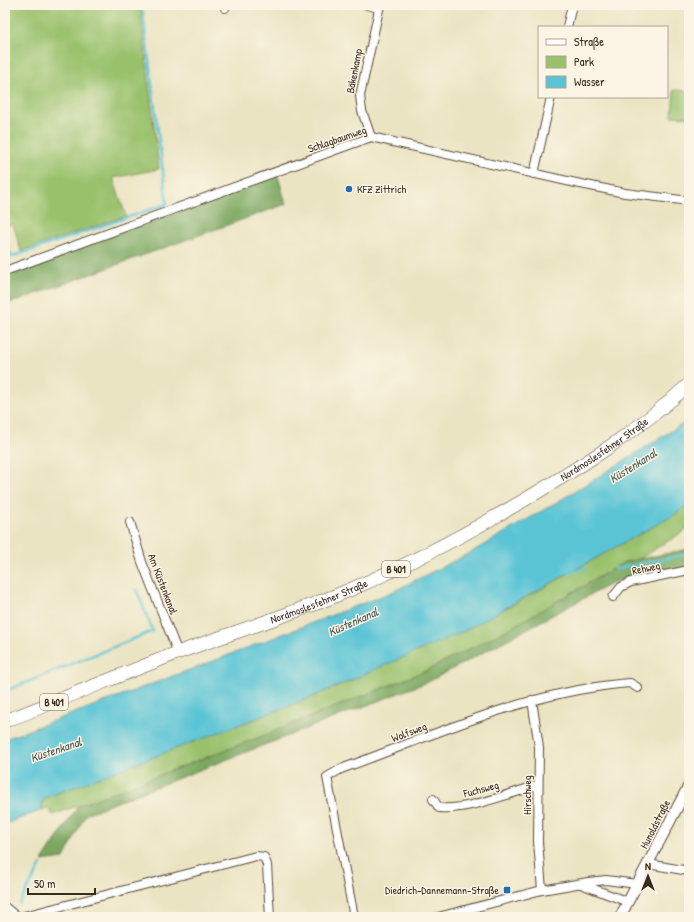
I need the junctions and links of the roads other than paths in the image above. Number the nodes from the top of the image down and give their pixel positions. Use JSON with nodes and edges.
{"nodes":[{"id":1,"x":367,"y":5,"type":"edge"},
{"id":2,"x":572,"y":5,"type":"edge"},
{"id":3,"x":380,"y":6,"type":"edge"},
{"id":4,"x":566,"y":26,"type":"edge"},
{"id":5,"x":551,"y":98,"type":"edge"},
{"id":6,"x":371,"y":137,"type":"junction"},
{"id":7,"x":534,"y":174,"type":"junction"},
{"id":8,"x":689,"y":201,"type":"edge"},
{"id":9,"x":5,"y":271,"type":"edge"},
{"id":10,"x":689,"y":384,"type":"edge"},
{"id":11,"x":130,"y":522,"type":"dead end"},
{"id":12,"x":689,"y":570,"type":"edge"},
{"id":13,"x":613,"y":597,"type":"dead end"},
{"id":14,"x":178,"y":653,"type":"junction"},
{"id":15,"x":638,"y":688,"type":"dead end"},
{"id":16,"x":532,"y":700,"type":"junction"},
{"id":17,"x":5,"y":721,"type":"edge"},
{"id":18,"x":538,"y":785,"type":"junction"},
{"id":19,"x":689,"y":785,"type":"edge"},
{"id":20,"x":434,"y":799,"type":"dead end"},
{"id":21,"x":648,"y":864,"type":"junction"},
{"id":22,"x":689,"y":871,"type":"edge"},
{"id":23,"x":580,"y":883,"type":"junction"},
{"id":24,"x":638,"y":884,"type":"junction"},
{"id":25,"x":542,"y":890,"type":"junction"},
{"id":26,"x":628,"y":902,"type":"junction"},
{"id":27,"x":5,"y":907,"type":"edge"},
{"id":28,"x":17,"y":917,"type":"edge"},
{"id":29,"x":20,"y":917,"type":"edge"},
{"id":30,"x":270,"y":917,"type":"edge"},
{"id":31,"x":354,"y":917,"type":"edge"},
{"id":32,"x":438,"y":917,"type":"edge"},
{"id":33,"x":620,"y":917,"type":"edge"}],
"edges":[{"from":1,"to":3,"type":"street","name":"Bäkenkamp"},
{"from":2,"to":4,"type":"street"},
{"from":3,"to":6,"type":"street","name":"Bäkenkamp"},
{"from":5,"to":7,"type":"street"},
{"from":6,"to":7,"type":"street","name":"Schlagbaumweg"},
{"from":6,"to":9,"type":"street","name":"Schlagbaumweg"},
{"from":7,"to":8,"type":"street","name":"Schlagbaumweg"},
{"from":10,"to":14,"type":"main road","name":"Nordmoslesfehner Straße","number":"B 401"},
{"from":11,"to":14,"type":"street","name":"Am Küstenkanal"},
{"from":12,"to":13,"type":"street","name":"Rehweg"},
{"from":14,"to":17,"type":"main road","name":"Nordmoslesfehner Straße","number":"B 401"},
{"from":15,"to":16,"type":"street","name":"Wolfsweg"},
{"from":16,"to":18,"type":"street","name":"Hirschweg"},
{"from":16,"to":31,"type":"street","name":"Wolfsweg"},
{"from":18,"to":20,"type":"street","name":"Fuchsweg"},
{"from":18,"to":25,"type":"street","name":"Hirschweg"},
{"from":19,"to":21,"type":"street","name":"Hunoldstraße"},
{"from":21,"to":22,"type":"street"},
{"from":21,"to":24,"type":"street","name":"Hunoldstraße"},
{"from":23,"to":24,"type":"street"},
{"from":23,"to":25,"type":"street"},
{"from":23,"to":26,"type":"street"},
{"from":24,"to":26,"type":"street","name":"Hunoldstraße"},
{"from":25,"to":32,"type":"street"},
{"from":26,"to":33,"type":"street","name":"Hunoldstraße"},
{"from":27,"to":28,"type":"street"},
{"from":29,"to":30,"type":"street"}]}
